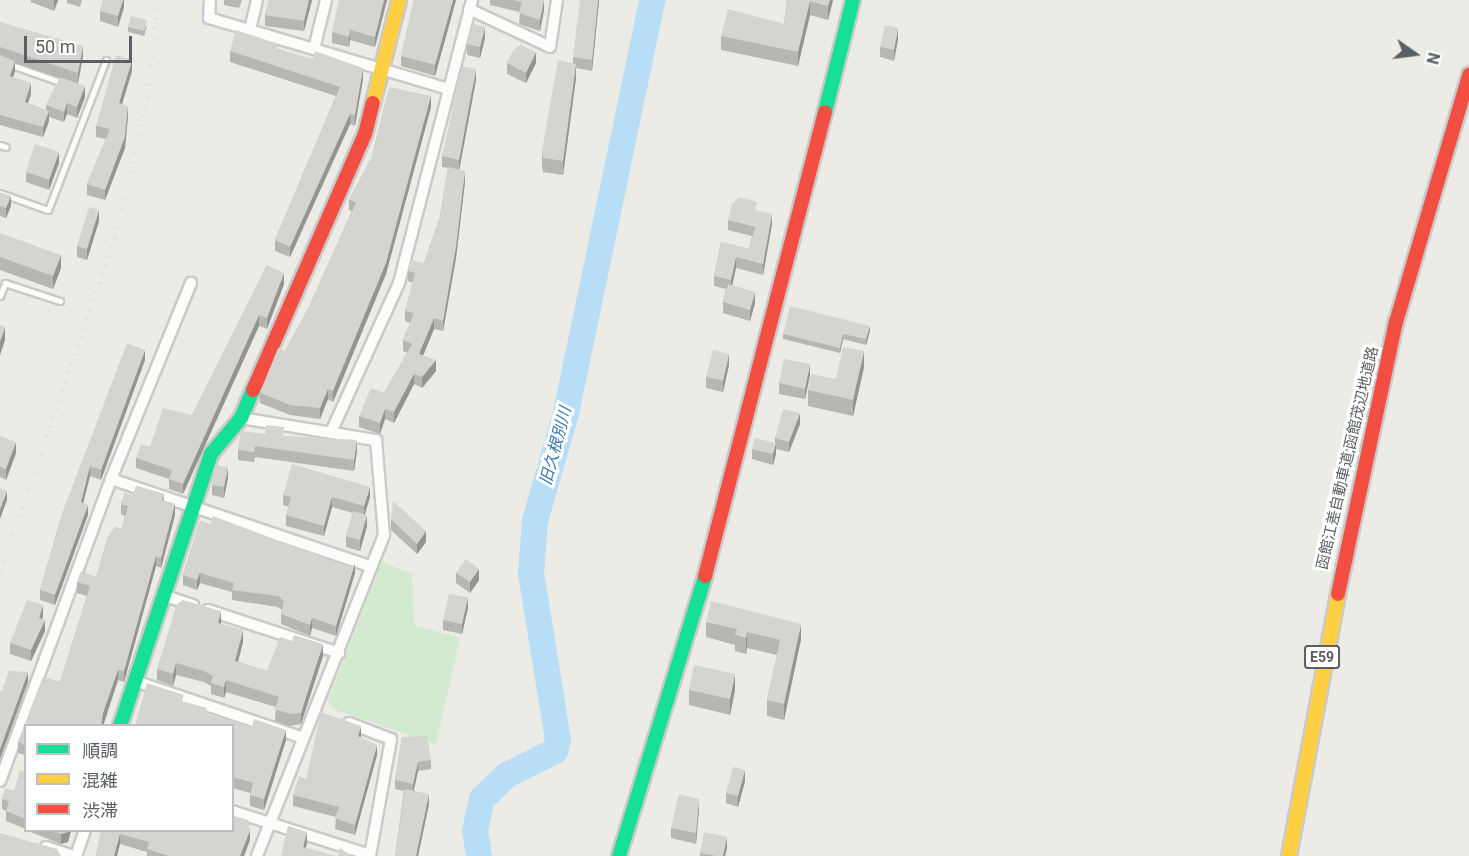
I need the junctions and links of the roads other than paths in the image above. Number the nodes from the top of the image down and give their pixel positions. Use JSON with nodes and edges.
{"nodes":[{"id":1,"x":210,"y":0,"type":"edge"},
{"id":2,"x":257,"y":0,"type":"edge"},
{"id":3,"x":326,"y":0,"type":"edge"},
{"id":4,"x":399,"y":0,"type":"edge"},
{"id":5,"x":557,"y":0,"type":"edge"},
{"id":6,"x":853,"y":0,"type":"edge"},
{"id":7,"x":471,"y":4,"type":"edge"},
{"id":8,"x":250,"y":30,"type":"junction"},
{"id":9,"x":314,"y":49,"type":"junction"},
{"id":10,"x":106,"y":60,"type":"dead end"},
{"id":11,"x":0,"y":61,"type":"edge"},
{"id":12,"x":382,"y":70,"type":"junction"},
{"id":13,"x":1469,"y":75,"type":"edge"},
{"id":14,"x":73,"y":87,"type":"edge"},
{"id":15,"x":448,"y":89,"type":"junction"},
{"id":16,"x":83,"y":90,"type":"edge"},
{"id":17,"x":93,"y":94,"type":"junction"},
{"id":18,"x":0,"y":193,"type":"edge"},
{"id":19,"x":190,"y":284,"type":"dead end"},
{"id":20,"x":0,"y":296,"type":"edge"},
{"id":21,"x":60,"y":301,"type":"dead end"},
{"id":22,"x":242,"y":418,"type":"junction"},
{"id":23,"x":332,"y":430,"type":"junction"},
{"id":24,"x":111,"y":479,"type":"junction"},
{"id":25,"x":190,"y":507,"type":"junction"},
{"id":26,"x":372,"y":567,"type":"junction"},
{"id":27,"x":162,"y":595,"type":"junction"},
{"id":28,"x":339,"y":653,"type":"junction"},
{"id":29,"x":135,"y":681,"type":"junction"},
{"id":30,"x":326,"y":714,"type":"junction"},
{"id":31,"x":121,"y":724,"type":"edge"},
{"id":32,"x":303,"y":738,"type":"junction"},
{"id":33,"x":0,"y":781,"type":"edge"},
{"id":34,"x":234,"y":812,"type":"edge"},
{"id":35,"x":269,"y":823,"type":"junction"},
{"id":36,"x":85,"y":832,"type":"edge"},
{"id":37,"x":31,"y":843,"type":"edge"},
{"id":38,"x":370,"y":855,"type":"edge"},
{"id":39,"x":75,"y":856,"type":"edge"},
{"id":40,"x":257,"y":856,"type":"edge"},
{"id":41,"x":619,"y":856,"type":"edge"},
{"id":42,"x":1289,"y":856,"type":"edge"}],
"edges":[{"from":1,"to":8,"type":"street"},
{"from":2,"to":8,"type":"street"},
{"from":3,"to":9,"type":"street"},
{"from":4,"to":12,"type":"main road"},
{"from":5,"to":7,"type":"street"},
{"from":6,"to":41,"type":"main road"},
{"from":7,"to":15,"type":"street"},
{"from":8,"to":9,"type":"street"},
{"from":9,"to":12,"type":"street"},
{"from":10,"to":17,"type":"lane"},
{"from":11,"to":14,"type":"lane"},
{"from":12,"to":15,"type":"street"},
{"from":12,"to":22,"type":"main road"},
{"from":13,"to":42,"type":"main road","name":"函館江差自動車道;函館茂辺地道路","number":"E59"},
{"from":15,"to":23,"type":"street"},
{"from":16,"to":17,"type":"lane"},
{"from":17,"to":18,"type":"lane"},
{"from":19,"to":24,"type":"street"},
{"from":20,"to":21,"type":"lane"},
{"from":22,"to":23,"type":"street"},
{"from":22,"to":25,"type":"main road"},
{"from":23,"to":26,"type":"street"},
{"from":24,"to":25,"type":"street"},
{"from":24,"to":33,"type":"street"},
{"from":25,"to":26,"type":"street"},
{"from":25,"to":27,"type":"main road"},
{"from":26,"to":28,"type":"street"},
{"from":27,"to":28,"type":"street"},
{"from":27,"to":29,"type":"main road"},
{"from":28,"to":30,"type":"street"},
{"from":29,"to":31,"type":"main road"},
{"from":29,"to":32,"type":"street"},
{"from":30,"to":32,"type":"street"},
{"from":30,"to":38,"type":"street"},
{"from":32,"to":35,"type":"street"},
{"from":34,"to":35,"type":"street"},
{"from":35,"to":38,"type":"street"},
{"from":35,"to":40,"type":"street"},
{"from":36,"to":39,"type":"street"},
{"from":37,"to":39,"type":"street"}]}
